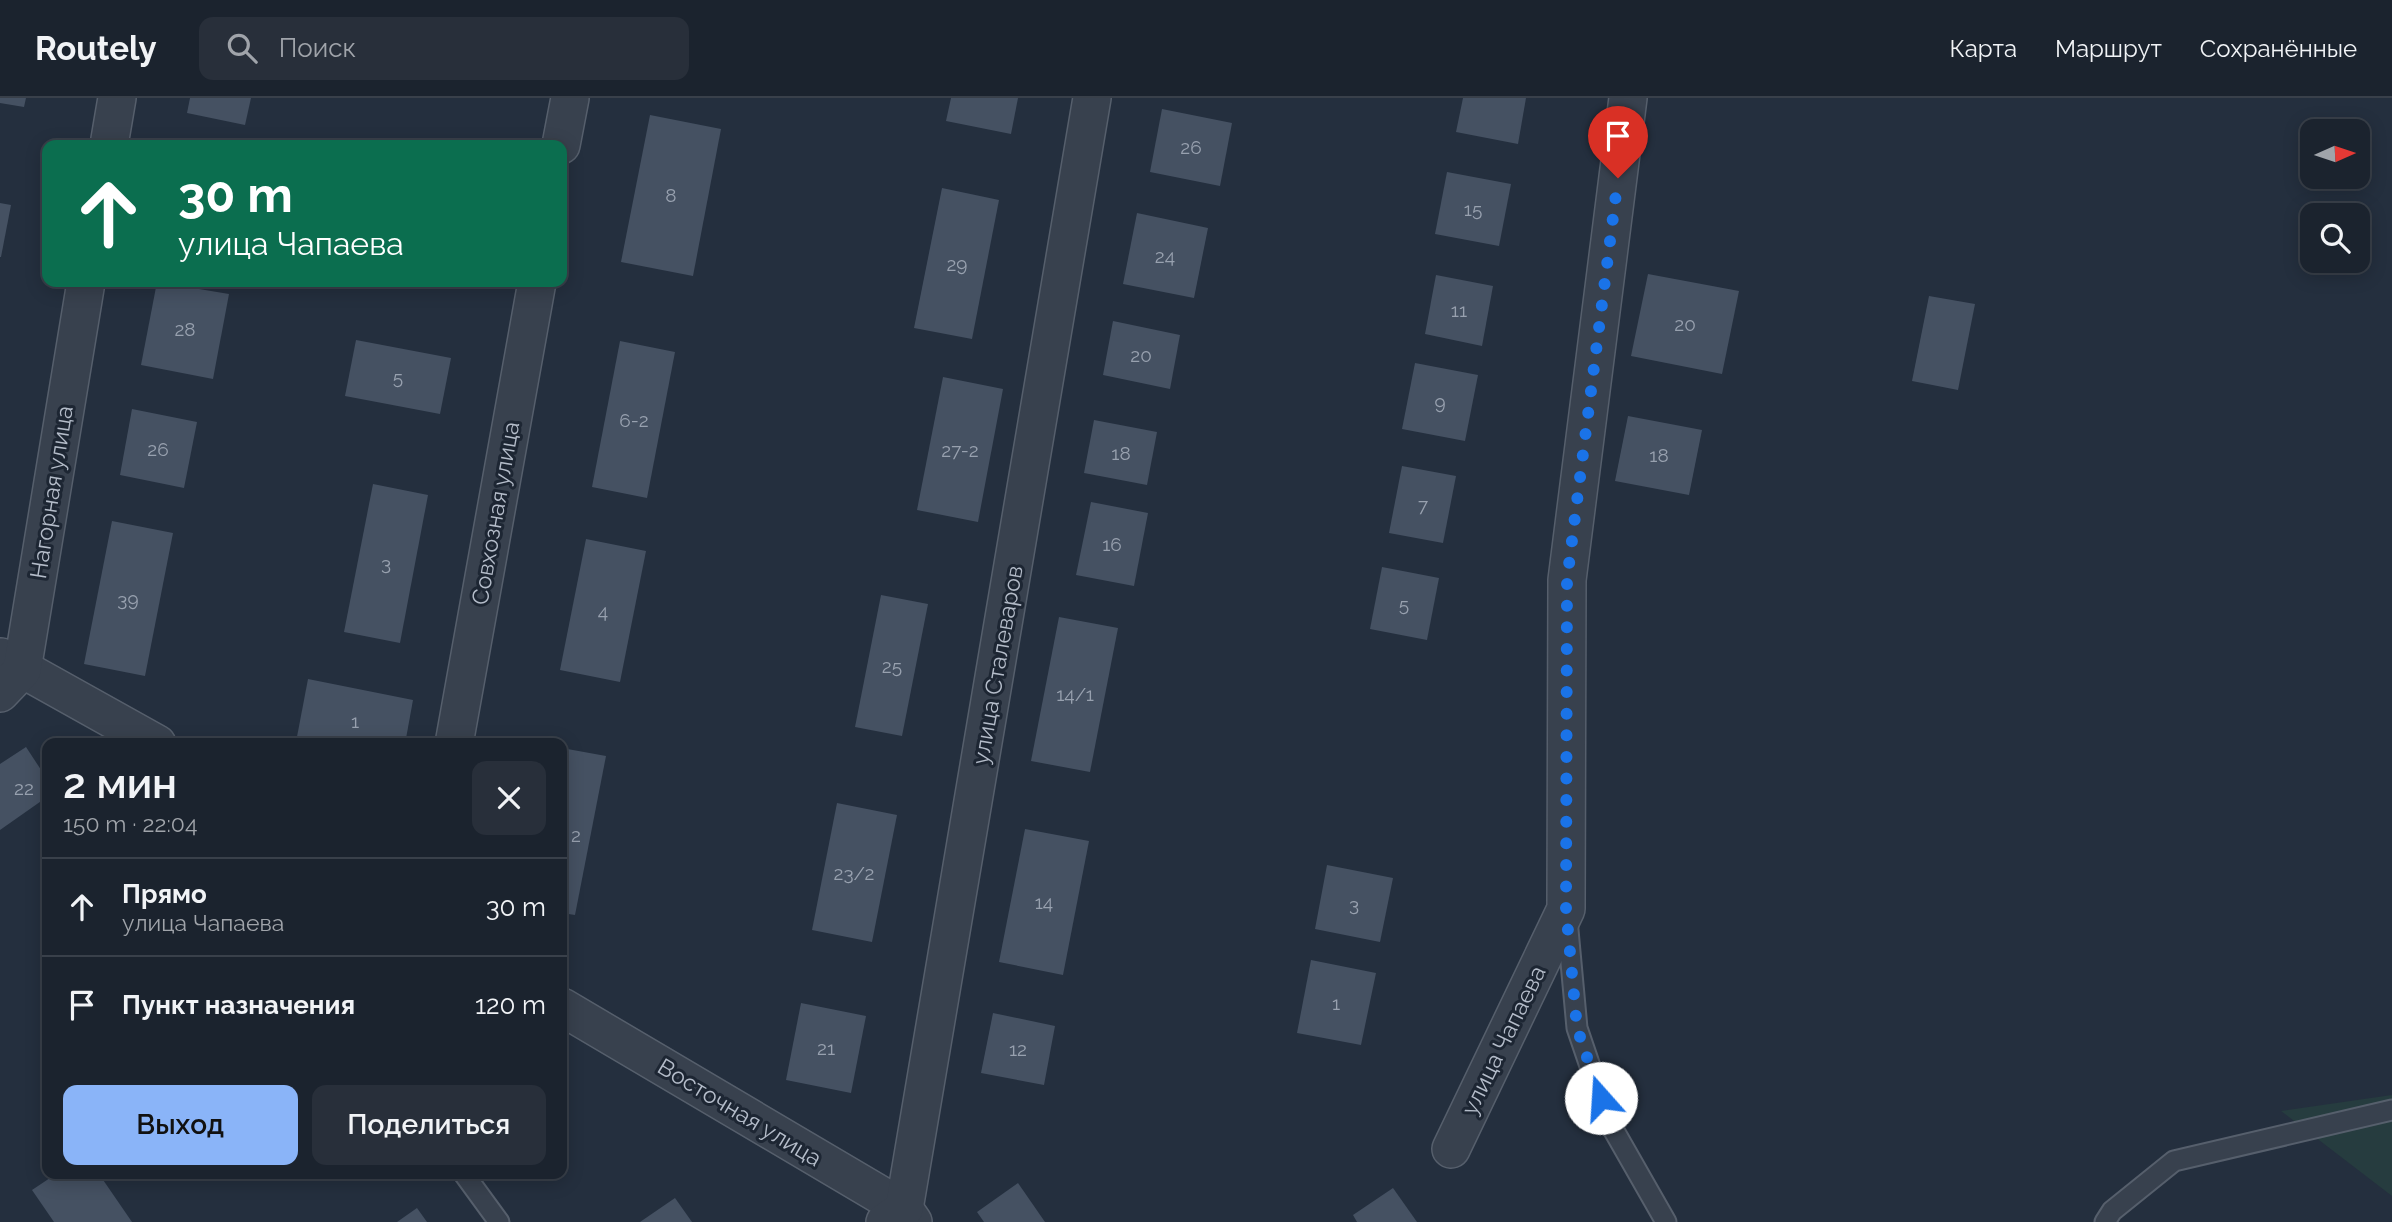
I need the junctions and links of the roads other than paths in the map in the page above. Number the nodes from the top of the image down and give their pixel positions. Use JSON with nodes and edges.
{"nodes":[{"id":1,"x":117,"y":98,"type":"edge"},
{"id":2,"x":570,"y":98,"type":"edge"},
{"id":3,"x":1092,"y":98,"type":"edge"},
{"id":4,"x":1628,"y":98,"type":"edge"},
{"id":5,"x":110,"y":140,"type":"edge"},
{"id":6,"x":562,"y":140,"type":"edge"},
{"id":7,"x":85,"y":287,"type":"edge"},
{"id":8,"x":536,"y":287,"type":"edge"},
{"id":9,"x":7,"y":673,"type":"edge"},
{"id":10,"x":145,"y":738,"type":"edge"},
{"id":11,"x":455,"y":738,"type":"edge"},
{"id":12,"x":1566,"y":909,"type":"junction"},
{"id":13,"x":567,"y":1010,"type":"edge"},
{"id":14,"x":2392,"y":1110,"type":"edge"},
{"id":15,"x":1451,"y":1149,"type":"dead end"},
{"id":16,"x":468,"y":1179,"type":"edge"},
{"id":17,"x":901,"y":1218,"type":"edge"},
{"id":18,"x":499,"y":1222,"type":"edge"},
{"id":19,"x":1666,"y":1222,"type":"edge"},
{"id":20,"x":2105,"y":1222,"type":"edge"}],
"edges":[{"from":1,"to":5,"type":"street"},
{"from":2,"to":6,"type":"street"},
{"from":3,"to":17,"type":"street","name":"улица Сталеваров"},
{"from":4,"to":12,"type":"street","name":"улица Чапаева"},
{"from":7,"to":9,"type":"street","name":"Нагорная улица"},
{"from":8,"to":11,"type":"street","name":"Совхозная улица"},
{"from":9,"to":10,"type":"street"},
{"from":12,"to":15,"type":"street","name":"улица Чапаева"},
{"from":12,"to":19,"type":"lane"},
{"from":13,"to":17,"type":"street","name":"Восточная улица"},
{"from":14,"to":20,"type":"lane"},
{"from":16,"to":18,"type":"lane"}]}
